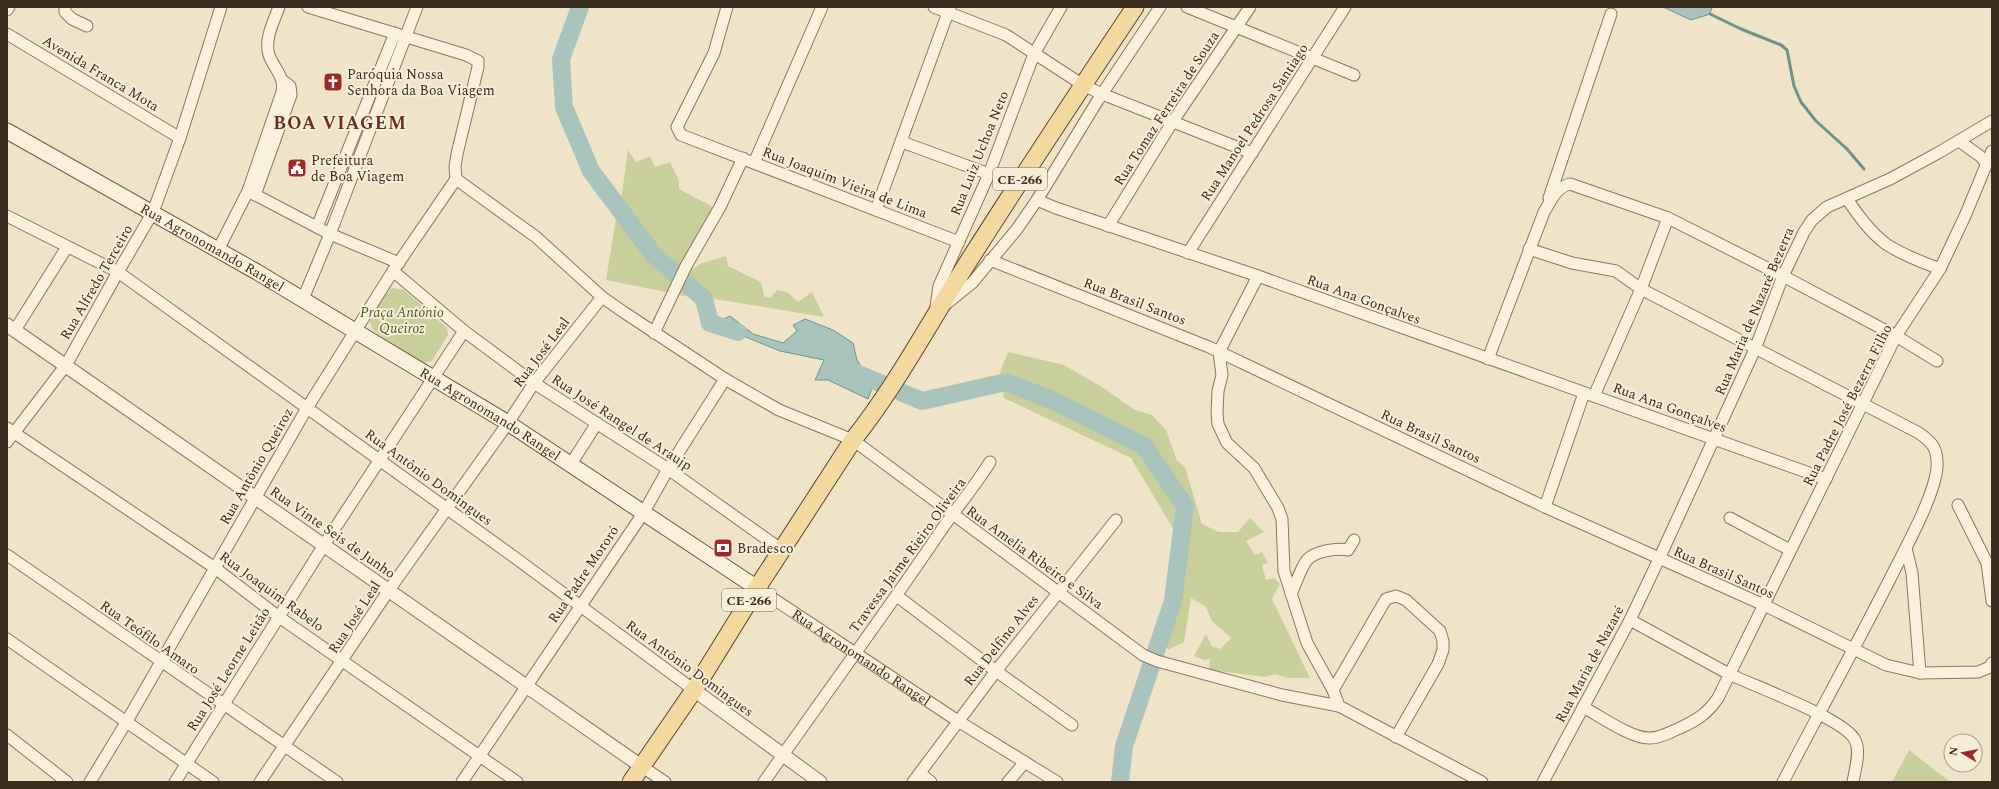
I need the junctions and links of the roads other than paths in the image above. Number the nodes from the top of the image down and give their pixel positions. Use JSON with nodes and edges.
{"nodes":[{"id":1,"x":9,"y":7,"type":"edge"},
{"id":2,"x":65,"y":7,"type":"edge"},
{"id":3,"x":221,"y":7,"type":"edge"},
{"id":4,"x":280,"y":7,"type":"edge"},
{"id":5,"x":308,"y":7,"type":"edge"},
{"id":6,"x":417,"y":7,"type":"edge"},
{"id":7,"x":727,"y":7,"type":"edge"},
{"id":8,"x":822,"y":7,"type":"edge"},
{"id":9,"x":934,"y":7,"type":"edge"},
{"id":10,"x":1061,"y":7,"type":"edge"},
{"id":11,"x":1135,"y":7,"type":"edge"},
{"id":12,"x":1160,"y":7,"type":"edge"},
{"id":13,"x":1187,"y":7,"type":"edge"},
{"id":14,"x":1250,"y":7,"type":"edge"},
{"id":15,"x":1345,"y":7,"type":"edge"},
{"id":16,"x":7,"y":10,"type":"edge"},
{"id":17,"x":949,"y":10,"type":"edge"},
{"id":18,"x":1612,"y":14,"type":"dead end"},
{"id":19,"x":87,"y":26,"type":"dead end"},
{"id":20,"x":1236,"y":28,"type":"junction"},
{"id":21,"x":7,"y":34,"type":"edge"},
{"id":22,"x":400,"y":35,"type":"junction"},
{"id":23,"x":1034,"y":54,"type":"junction"},
{"id":24,"x":1313,"y":59,"type":"junction"},
{"id":25,"x":1354,"y":75,"type":"dead end"},
{"id":26,"x":1083,"y":85,"type":"junction"},
{"id":27,"x":1102,"y":94,"type":"junction"},
{"id":28,"x":1173,"y":121,"type":"junction"},
{"id":29,"x":1992,"y":121,"type":"edge"},
{"id":30,"x":7,"y":131,"type":"edge"},
{"id":31,"x":180,"y":138,"type":"junction"},
{"id":32,"x":1959,"y":141,"type":"junction"},
{"id":33,"x":902,"y":142,"type":"junction"},
{"id":34,"x":1992,"y":151,"type":"edge"},
{"id":35,"x":1252,"y":153,"type":"junction"},
{"id":36,"x":748,"y":161,"type":"junction"},
{"id":37,"x":1987,"y":164,"type":"junction"},
{"id":38,"x":989,"y":174,"type":"junction"},
{"id":39,"x":456,"y":179,"type":"junction"},
{"id":40,"x":252,"y":193,"type":"junction"},
{"id":41,"x":1847,"y":199,"type":"junction"},
{"id":42,"x":1037,"y":200,"type":"junction"},
{"id":43,"x":876,"y":210,"type":"junction"},
{"id":44,"x":153,"y":212,"type":"junction"},
{"id":45,"x":1544,"y":212,"type":"junction"},
{"id":46,"x":7,"y":216,"type":"edge"},
{"id":47,"x":1668,"y":218,"type":"junction"},
{"id":48,"x":1108,"y":226,"type":"junction"},
{"id":49,"x":317,"y":227,"type":"junction"},
{"id":50,"x":330,"y":234,"type":"junction"},
{"id":51,"x":959,"y":242,"type":"junction"},
{"id":52,"x":68,"y":247,"type":"junction"},
{"id":53,"x":1529,"y":249,"type":"junction"},
{"id":54,"x":218,"y":250,"type":"junction"},
{"id":55,"x":1188,"y":253,"type":"junction"},
{"id":56,"x":990,"y":260,"type":"junction"},
{"id":57,"x":396,"y":267,"type":"junction"},
{"id":58,"x":1940,"y":269,"type":"junction"},
{"id":59,"x":118,"y":272,"type":"junction"},
{"id":60,"x":1258,"y":276,"type":"junction"},
{"id":61,"x":1783,"y":276,"type":"junction"},
{"id":62,"x":1641,"y":289,"type":"junction"},
{"id":63,"x":602,"y":297,"type":"junction"},
{"id":64,"x":303,"y":299,"type":"junction"},
{"id":65,"x":935,"y":314,"type":"junction"},
{"id":66,"x":11,"y":328,"type":"edge"},
{"id":67,"x":356,"y":331,"type":"junction"},
{"id":68,"x":464,"y":331,"type":"junction"},
{"id":69,"x":654,"y":333,"type":"junction"},
{"id":70,"x":1896,"y":336,"type":"junction"},
{"id":71,"x":1755,"y":348,"type":"junction"},
{"id":72,"x":1219,"y":352,"type":"junction"},
{"id":73,"x":1488,"y":359,"type":"junction"},
{"id":74,"x":1937,"y":361,"type":"dead end"},
{"id":75,"x":66,"y":365,"type":"junction"},
{"id":76,"x":434,"y":379,"type":"junction"},
{"id":77,"x":725,"y":379,"type":"junction"},
{"id":78,"x":534,"y":383,"type":"junction"},
{"id":79,"x":1589,"y":395,"type":"junction"},
{"id":80,"x":1863,"y":404,"type":"junction"},
{"id":81,"x":306,"y":408,"type":"junction"},
{"id":82,"x":508,"y":423,"type":"junction"},
{"id":83,"x":597,"y":423,"type":"junction"},
{"id":84,"x":10,"y":430,"type":"edge"},
{"id":85,"x":853,"y":440,"type":"junction"},
{"id":86,"x":1715,"y":440,"type":"junction"},
{"id":87,"x":7,"y":442,"type":"edge"},
{"id":88,"x":380,"y":460,"type":"junction"},
{"id":89,"x":990,"y":462,"type":"dead end"},
{"id":90,"x":571,"y":464,"type":"junction"},
{"id":91,"x":668,"y":469,"type":"junction"},
{"id":92,"x":1826,"y":479,"type":"junction"},
{"id":93,"x":255,"y":497,"type":"junction"},
{"id":94,"x":1958,"y":505,"type":"dead end"},
{"id":95,"x":1545,"y":507,"type":"junction"},
{"id":96,"x":446,"y":510,"type":"junction"},
{"id":97,"x":644,"y":512,"type":"junction"},
{"id":98,"x":952,"y":515,"type":"junction"},
{"id":99,"x":1730,"y":518,"type":"dead end"},
{"id":100,"x":1116,"y":520,"type":"dead end"},
{"id":101,"x":1354,"y":540,"type":"dead end"},
{"id":102,"x":324,"y":545,"type":"junction"},
{"id":103,"x":1906,"y":548,"type":"junction"},
{"id":104,"x":782,"y":550,"type":"junction"},
{"id":105,"x":1790,"y":550,"type":"junction"},
{"id":106,"x":7,"y":555,"type":"edge"},
{"id":107,"x":1659,"y":559,"type":"junction"},
{"id":108,"x":215,"y":568,"type":"junction"},
{"id":109,"x":757,"y":588,"type":"junction"},
{"id":110,"x":389,"y":590,"type":"junction"},
{"id":111,"x":1058,"y":592,"type":"junction"},
{"id":112,"x":1292,"y":594,"type":"junction"},
{"id":113,"x":897,"y":596,"type":"junction"},
{"id":114,"x":1992,"y":601,"type":"edge"},
{"id":115,"x":1764,"y":605,"type":"junction"},
{"id":116,"x":579,"y":607,"type":"junction"},
{"id":117,"x":279,"y":617,"type":"junction"},
{"id":118,"x":1630,"y":620,"type":"junction"},
{"id":119,"x":7,"y":639,"type":"edge"},
{"id":120,"x":1854,"y":650,"type":"junction"},
{"id":121,"x":854,"y":654,"type":"junction"},
{"id":122,"x":343,"y":661,"type":"junction"},
{"id":123,"x":160,"y":662,"type":"junction"},
{"id":124,"x":1992,"y":663,"type":"edge"},
{"id":125,"x":996,"y":671,"type":"junction"},
{"id":126,"x":1920,"y":673,"type":"junction"},
{"id":127,"x":1730,"y":674,"type":"junction"},
{"id":128,"x":526,"y":686,"type":"junction"},
{"id":129,"x":694,"y":690,"type":"junction"},
{"id":130,"x":1333,"y":690,"type":"junction"},
{"id":131,"x":223,"y":705,"type":"junction"},
{"id":132,"x":1339,"y":706,"type":"junction"},
{"id":133,"x":1583,"y":708,"type":"junction"},
{"id":134,"x":1820,"y":714,"type":"junction"},
{"id":135,"x":127,"y":721,"type":"junction"},
{"id":136,"x":958,"y":721,"type":"junction"},
{"id":137,"x":1072,"y":725,"type":"dead end"},
{"id":138,"x":7,"y":735,"type":"edge"},
{"id":139,"x":1396,"y":737,"type":"junction"},
{"id":140,"x":284,"y":746,"type":"junction"},
{"id":141,"x":479,"y":755,"type":"junction"},
{"id":142,"x":783,"y":755,"type":"junction"},
{"id":143,"x":1025,"y":762,"type":"junction"},
{"id":144,"x":186,"y":763,"type":"junction"},
{"id":145,"x":641,"y":766,"type":"junction"},
{"id":146,"x":916,"y":778,"type":"edge"},
{"id":147,"x":67,"y":782,"type":"edge"},
{"id":148,"x":90,"y":782,"type":"edge"},
{"id":149,"x":175,"y":782,"type":"edge"},
{"id":150,"x":213,"y":782,"type":"edge"},
{"id":151,"x":260,"y":782,"type":"edge"},
{"id":152,"x":337,"y":782,"type":"edge"},
{"id":153,"x":462,"y":782,"type":"edge"},
{"id":154,"x":517,"y":782,"type":"edge"},
{"id":155,"x":631,"y":782,"type":"edge"},
{"id":156,"x":664,"y":782,"type":"edge"},
{"id":157,"x":764,"y":782,"type":"edge"},
{"id":158,"x":820,"y":782,"type":"edge"},
{"id":159,"x":932,"y":782,"type":"edge"},
{"id":160,"x":1008,"y":782,"type":"edge"},
{"id":161,"x":1057,"y":782,"type":"edge"},
{"id":162,"x":1482,"y":782,"type":"edge"},
{"id":163,"x":1543,"y":782,"type":"edge"},
{"id":164,"x":1783,"y":782,"type":"edge"},
{"id":165,"x":1853,"y":782,"type":"edge"}],
"edges":[{"from":1,"to":16,"type":"street"},
{"from":2,"to":19,"type":"street"},
{"from":3,"to":31,"type":"street","name":"Rua Alfredo Terceiro"},
{"from":4,"to":40,"type":"street"},
{"from":5,"to":22,"type":"street"},
{"from":6,"to":22,"type":"street"},
{"from":7,"to":36,"type":"street","name":"Rua Joaquim Vieira de Lima"},
{"from":8,"to":36,"type":"street"},
{"from":9,"to":17,"type":"street"},
{"from":10,"to":23,"type":"street","name":"Rua Luiz Uchoa Neto"},
{"from":11,"to":26,"type":"main road","number":"CE-266"},
{"from":12,"to":27,"type":"street"},
{"from":13,"to":20,"type":"street"},
{"from":14,"to":20,"type":"street","name":"Rua Tomaz Ferreira de Souza"},
{"from":15,"to":24,"type":"street","name":"Rua Manoel Pedrosa Santiago"},
{"from":17,"to":23,"type":"street"},
{"from":17,"to":33,"type":"street"},
{"from":18,"to":45,"type":"street"},
{"from":20,"to":24,"type":"street"},
{"from":20,"to":28,"type":"street","name":"Rua Tomaz Ferreira de Souza"},
{"from":21,"to":31,"type":"street","name":"Avenida Franca Mota"},
{"from":22,"to":39,"type":"street"},
{"from":22,"to":49,"type":"street"},
{"from":22,"to":50,"type":"street"},
{"from":23,"to":26,"type":"street"},
{"from":23,"to":38,"type":"street","name":"Rua Luiz Uchoa Neto"},
{"from":24,"to":25,"type":"street"},
{"from":24,"to":35,"type":"street","name":"Rua Manoel Pedrosa Santiago"},
{"from":26,"to":27,"type":"street"},
{"from":26,"to":65,"type":"main road","number":"CE-266"},
{"from":27,"to":28,"type":"street"},
{"from":27,"to":42,"type":"street"},
{"from":28,"to":35,"type":"street"},
{"from":28,"to":48,"type":"street","name":"Rua Tomaz Ferreira de Souza"},
{"from":29,"to":32,"type":"street","name":"Rua Maria de Nazaré Bezerra"},
{"from":30,"to":44,"type":"main road","name":"Rua Agronomando Rangel"},
{"from":31,"to":44,"type":"street","name":"Rua Alfredo Terceiro"},
{"from":32,"to":37,"type":"street"},
{"from":32,"to":41,"type":"street","name":"Rua Maria de Nazaré Bezerra"},
{"from":33,"to":38,"type":"street"},
{"from":33,"to":43,"type":"street"},
{"from":34,"to":37,"type":"street","name":"Rua Padre José Bezerra Filho"},
{"from":35,"to":55,"type":"street","name":"Rua Manoel Pedrosa Santiago"},
{"from":36,"to":43,"type":"street","name":"Rua Joaquim Vieira de Lima"},
{"from":36,"to":69,"type":"street"},
{"from":37,"to":58,"type":"street","name":"Rua Padre José Bezerra Filho"},
{"from":38,"to":51,"type":"street","name":"Rua Luiz Uchoa Neto"},
{"from":39,"to":57,"type":"street","name":"Rua Antônio Queiroz"},
{"from":39,"to":63,"type":"street","name":"Rua Amelia Ribeiro e Silva"},
{"from":40,"to":49,"type":"street","name":"Rua José Rangel de Araujp"},
{"from":40,"to":54,"type":"street"},
{"from":41,"to":58,"type":"street"},
{"from":41,"to":61,"type":"street","name":"Rua Maria de Nazaré Bezerra"},
{"from":42,"to":48,"type":"street","name":"Rua Ana Gonçalves"},
{"from":42,"to":56,"type":"street"},
{"from":43,"to":51,"type":"street","name":"Rua Joaquim Vieira de Lima"},
{"from":44,"to":54,"type":"main road","name":"Rua Agronomando Rangel"},
{"from":44,"to":59,"type":"street","name":"Rua Alfredo Terceiro"},
{"from":45,"to":47,"type":"street"},
{"from":45,"to":53,"type":"street"},
{"from":46,"to":52,"type":"street","name":"Rua Antônio Domingues"},
{"from":47,"to":61,"type":"street"},
{"from":47,"to":62,"type":"street"},
{"from":48,"to":55,"type":"street","name":"Rua Ana Gonçalves"},
{"from":49,"to":50,"type":"street","name":"Rua José Rangel de Araujp"},
{"from":50,"to":57,"type":"street","name":"Rua José Rangel de Araujp"},
{"from":50,"to":64,"type":"street"},
{"from":51,"to":65,"type":"street","name":"Rua Luiz Uchoa Neto"},
{"from":52,"to":59,"type":"street","name":"Rua Antônio Domingues"},
{"from":52,"to":66,"type":"street"},
{"from":53,"to":62,"type":"street"},
{"from":53,"to":73,"type":"street"},
{"from":54,"to":64,"type":"main road","name":"Rua Agronomando Rangel"},
{"from":55,"to":60,"type":"street","name":"Rua Ana Gonçalves"},
{"from":56,"to":65,"type":"street"},
{"from":56,"to":72,"type":"street","name":"Rua Brasil Santos"},
{"from":57,"to":67,"type":"street","name":"Rua Antônio Queiroz"},
{"from":57,"to":68,"type":"street","name":"Rua José Rangel de Araujp"},
{"from":58,"to":70,"type":"street","name":"Rua Padre José Bezerra Filho"},
{"from":59,"to":75,"type":"street","name":"Rua Alfredo Terceiro"},
{"from":59,"to":81,"type":"street","name":"Rua Antônio Domingues"},
{"from":60,"to":72,"type":"street"},
{"from":60,"to":73,"type":"street","name":"Rua Ana Gonçalves"},
{"from":61,"to":70,"type":"street"},
{"from":61,"to":71,"type":"street","name":"Rua Maria de Nazaré Bezerra"},
{"from":62,"to":71,"type":"street"},
{"from":62,"to":79,"type":"street"},
{"from":63,"to":69,"type":"street","name":"Rua Amelia Ribeiro e Silva"},
{"from":63,"to":78,"type":"street","name":"Rua José Leal"},
{"from":64,"to":67,"type":"main road","name":"Rua Agronomando Rangel"},
{"from":65,"to":85,"type":"main road","number":"CE-266"},
{"from":66,"to":75,"type":"street","name":"Rua Vinte Seis de Junho"},
{"from":67,"to":76,"type":"main road","name":"Rua Agronomando Rangel"},
{"from":67,"to":81,"type":"street","name":"Rua Antônio Queiroz"},
{"from":68,"to":76,"type":"street","name":"Rua José Leorne Leitão"},
{"from":68,"to":78,"type":"street","name":"Rua José Rangel de Araujp"},
{"from":69,"to":77,"type":"street","name":"Rua Amelia Ribeiro e Silva"},
{"from":70,"to":74,"type":"street"},
{"from":70,"to":80,"type":"street","name":"Rua Padre José Bezerra Filho"},
{"from":71,"to":80,"type":"street"},
{"from":71,"to":86,"type":"street","name":"Rua Maria de Nazaré Bezerra"},
{"from":72,"to":95,"type":"street","name":"Rua Brasil Santos"},
{"from":72,"to":112,"type":"street"},
{"from":73,"to":79,"type":"street","name":"Rua Ana Gonçalves"},
{"from":75,"to":84,"type":"street","name":"Rua Alfredo Terceiro"},
{"from":75,"to":93,"type":"street","name":"Rua Vinte Seis de Junho"},
{"from":76,"to":82,"type":"main road","name":"Rua Agronomando Rangel"},
{"from":76,"to":88,"type":"street","name":"Rua José Leorne Leitão"},
{"from":77,"to":85,"type":"street","name":"Rua Amelia Ribeiro e Silva"},
{"from":77,"to":91,"type":"street","name":"Rua Padre Mororó"},
{"from":78,"to":82,"type":"street","name":"Rua José Leal"},
{"from":78,"to":83,"type":"street","name":"Rua José Rangel de Araujp"},
{"from":79,"to":86,"type":"street","name":"Rua Ana Gonçalves"},
{"from":79,"to":95,"type":"street"},
{"from":80,"to":92,"type":"street","name":"Rua Padre José Bezerra Filho"},
{"from":80,"to":103,"type":"street"},
{"from":81,"to":88,"type":"street","name":"Rua Antônio Domingues"},
{"from":81,"to":93,"type":"street","name":"Rua Antônio Queiroz"},
{"from":82,"to":90,"type":"main road","name":"Rua Agronomando Rangel"},
{"from":82,"to":96,"type":"street","name":"Rua José Leal"},
{"from":83,"to":90,"type":"street"},
{"from":83,"to":91,"type":"street","name":"Rua José Rangel de Araujp"},
{"from":84,"to":87,"type":"street","name":"Rua Alfredo Terceiro"},
{"from":84,"to":108,"type":"street","name":"Rua Joaquim Rabelo"},
{"from":85,"to":98,"type":"street","name":"Rua Amelia Ribeiro e Silva"},
{"from":85,"to":104,"type":"main road","number":"CE-266"},
{"from":86,"to":92,"type":"street","name":"Rua Ana Gonçalves"},
{"from":86,"to":107,"type":"street","name":"Rua Maria de Nazaré Bezerra"},
{"from":88,"to":96,"type":"street","name":"Rua Antônio Domingues"},
{"from":88,"to":102,"type":"street","name":"Rua José Leorne Leitão"},
{"from":89,"to":98,"type":"street","name":"Travessa Jaime Rieiro Oliveira"},
{"from":90,"to":97,"type":"main road","name":"Rua Agronomando Rangel"},
{"from":91,"to":97,"type":"street","name":"Rua Padre Mororó"},
{"from":91,"to":104,"type":"street","name":"Rua José Rangel de Araujp"},
{"from":92,"to":105,"type":"street","name":"Rua Padre José Bezerra Filho"},
{"from":93,"to":102,"type":"street","name":"Rua Vinte Seis de Junho"},
{"from":93,"to":108,"type":"street","name":"Rua Antônio Queiroz"},
{"from":94,"to":114,"type":"street"},
{"from":95,"to":107,"type":"street","name":"Rua Brasil Santos"},
{"from":96,"to":110,"type":"street","name":"Rua José Leal"},
{"from":96,"to":116,"type":"street","name":"Rua Antônio Domingues"},
{"from":97,"to":109,"type":"main road","name":"Rua Agronomando Rangel"},
{"from":97,"to":116,"type":"street","name":"Rua Padre Mororó"},
{"from":98,"to":111,"type":"street","name":"Rua Amelia Ribeiro e Silva"},
{"from":98,"to":113,"type":"street","name":"Travessa Jaime Rieiro Oliveira"},
{"from":99,"to":105,"type":"street"},
{"from":100,"to":111,"type":"street","name":"Rua Delfino Alves"},
{"from":101,"to":112,"type":"street"},
{"from":102,"to":110,"type":"street","name":"Rua Vinte Seis de Junho"},
{"from":102,"to":117,"type":"street","name":"Rua José Leorne Leitão"},
{"from":103,"to":120,"type":"street"},
{"from":103,"to":126,"type":"street"},
{"from":104,"to":109,"type":"main road","number":"CE-266"},
{"from":105,"to":115,"type":"street","name":"Rua Padre José Bezerra Filho"},
{"from":106,"to":123,"type":"street","name":"Rua Teófilo Amaro"},
{"from":107,"to":115,"type":"street","name":"Rua Brasil Santos"},
{"from":107,"to":118,"type":"street","name":"Rua Maria de Nazaré"},
{"from":108,"to":117,"type":"street","name":"Rua Joaquim Rabelo"},
{"from":108,"to":123,"type":"street","name":"Rua Antônio Queiroz"},
{"from":109,"to":121,"type":"street","name":"Rua Agronomando Rangel"},
{"from":109,"to":129,"type":"main road","number":"CE-266"},
{"from":110,"to":122,"type":"street","name":"Rua José Leal"},
{"from":110,"to":128,"type":"street","name":"Rua Vinte Seis de Junho"},
{"from":111,"to":125,"type":"street","name":"Rua Delfino Alves"},
{"from":111,"to":132,"type":"street","name":"Rua Amelia Ribeiro e Silva"},
{"from":112,"to":130,"type":"street"},
{"from":113,"to":121,"type":"street","name":"Travessa Jaime Rieiro Oliveira"},
{"from":113,"to":125,"type":"street"},
{"from":115,"to":120,"type":"street","name":"Rua Brasil Santos"},
{"from":115,"to":127,"type":"street","name":"Rua Padre José Bezerra Filho"},
{"from":116,"to":128,"type":"street","name":"Rua Padre Mororó"},
{"from":116,"to":129,"type":"street","name":"Rua Antônio Domingues"},
{"from":117,"to":122,"type":"street","name":"Rua Joaquim Rabelo"},
{"from":117,"to":131,"type":"street","name":"Rua José Leorne Leitão"},
{"from":118,"to":127,"type":"street"},
{"from":118,"to":133,"type":"street","name":"Rua Maria de Nazaré"},
{"from":119,"to":135,"type":"street"},
{"from":120,"to":126,"type":"street","name":"Rua Brasil Santos"},
{"from":120,"to":134,"type":"street"},
{"from":121,"to":136,"type":"street","name":"Rua Agronomando Rangel"},
{"from":121,"to":142,"type":"street","name":"Travessa Jaime Rieiro Oliveira"},
{"from":122,"to":140,"type":"street","name":"Rua José Leal"},
{"from":122,"to":141,"type":"street","name":"Rua Joaquim Rabelo"},
{"from":123,"to":131,"type":"street","name":"Rua Teófilo Amaro"},
{"from":123,"to":135,"type":"street","name":"Rua Antônio Queiroz"},
{"from":124,"to":126,"type":"street","name":"Rua Brasil Santos"},
{"from":125,"to":136,"type":"street","name":"Rua Delfino Alves"},
{"from":125,"to":137,"type":"street"},
{"from":127,"to":133,"type":"street","name":"Rua Padre José Bezerra Filho"},
{"from":127,"to":134,"type":"street"},
{"from":128,"to":141,"type":"street","name":"Rua Padre Mororó"},
{"from":128,"to":145,"type":"street","name":"Rua Vinte Seis de Junho"},
{"from":129,"to":142,"type":"street","name":"Rua Antônio Domingues"},
{"from":129,"to":145,"type":"main road","number":"CE-266"},
{"from":130,"to":132,"type":"street"},
{"from":130,"to":139,"type":"street"},
{"from":131,"to":140,"type":"street","name":"Rua Teófilo Amaro"},
{"from":131,"to":144,"type":"street","name":"Rua José Leorne Leitão"},
{"from":132,"to":139,"type":"street","name":"Rua Amelia Ribeiro e Silva"},
{"from":133,"to":163,"type":"street","name":"Rua Maria de Nazaré"},
{"from":134,"to":164,"type":"street"},
{"from":134,"to":165,"type":"street"},
{"from":135,"to":144,"type":"street"},
{"from":135,"to":148,"type":"street","name":"Rua Antônio Queiroz"},
{"from":136,"to":143,"type":"street","name":"Rua Agronomando Rangel"},
{"from":136,"to":146,"type":"street","name":"Rua Delfino Alves"},
{"from":138,"to":147,"type":"street"},
{"from":139,"to":162,"type":"street","name":"Rua Amelia Ribeiro e Silva"},
{"from":140,"to":151,"type":"street","name":"Rua José Leal"},
{"from":140,"to":152,"type":"street","name":"Rua Teófilo Amaro"},
{"from":141,"to":153,"type":"street","name":"Rua Padre Mororó"},
{"from":141,"to":154,"type":"street","name":"Rua Joaquim Rabelo"},
{"from":142,"to":157,"type":"street","name":"Travessa Jaime Rieiro Oliveira"},
{"from":142,"to":158,"type":"street","name":"Rua Antônio Domingues"},
{"from":143,"to":160,"type":"street"},
{"from":143,"to":161,"type":"street","name":"Rua Agronomando Rangel"},
{"from":144,"to":149,"type":"street","name":"Rua José Leorne Leitão"},
{"from":144,"to":150,"type":"street"},
{"from":145,"to":155,"type":"main road","number":"CE-266"},
{"from":145,"to":156,"type":"street"},
{"from":146,"to":159,"type":"street"}]}
